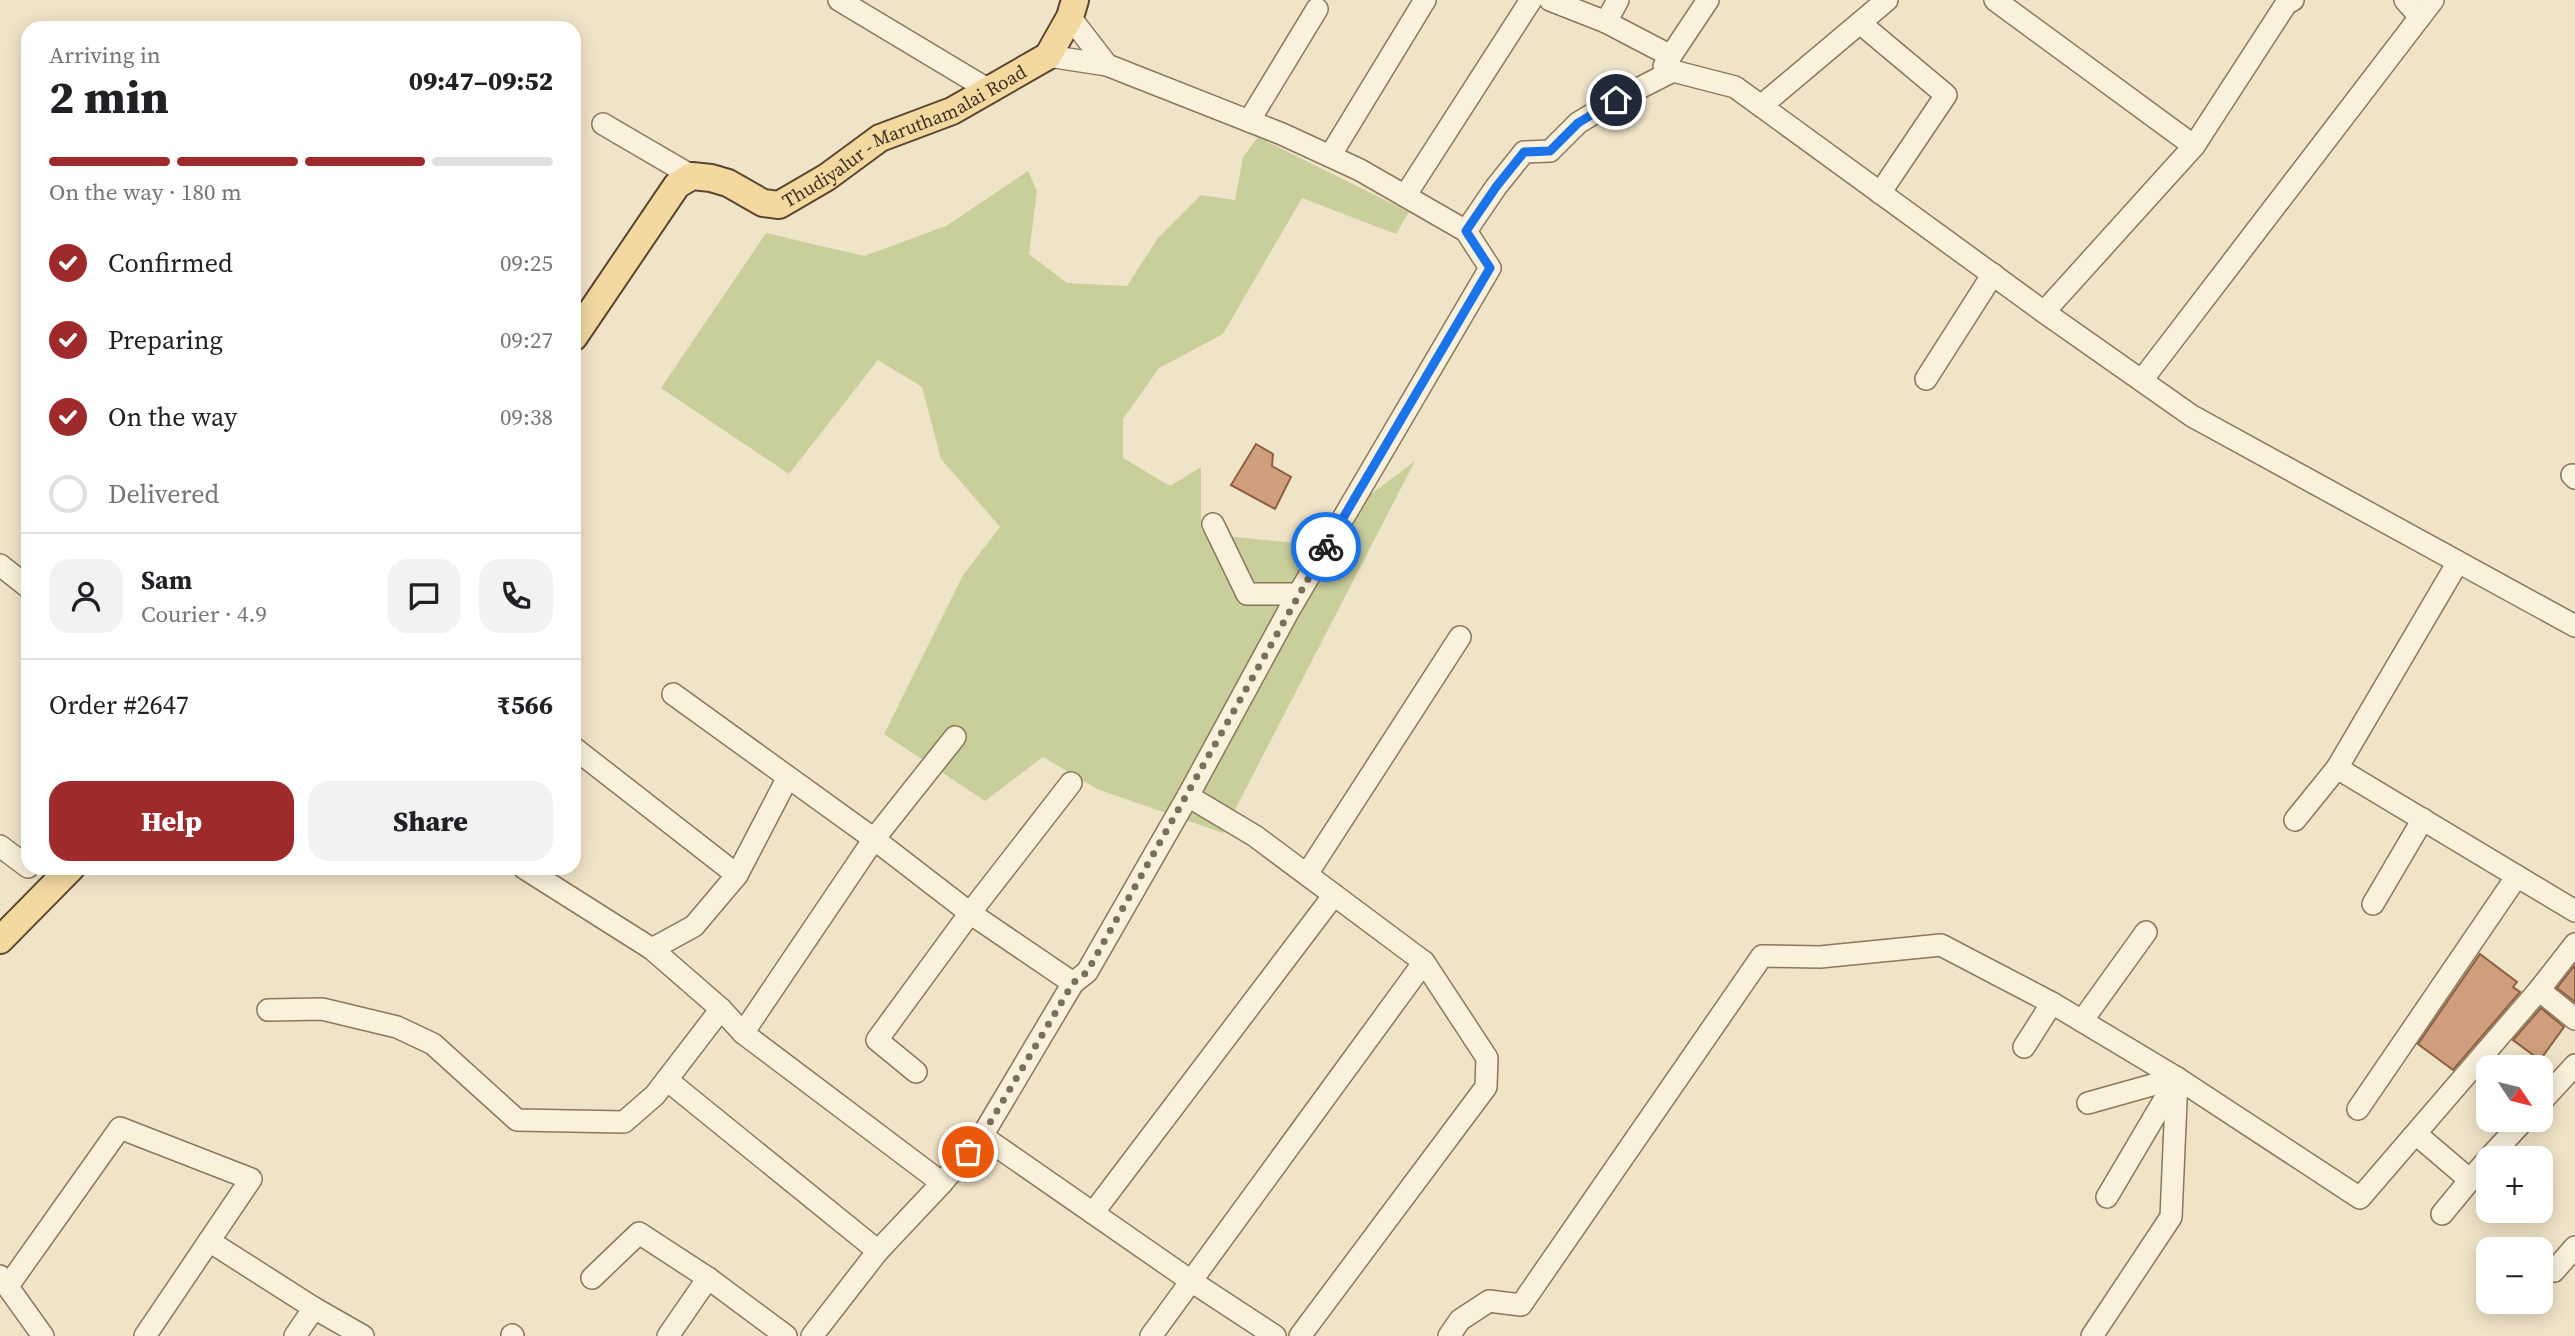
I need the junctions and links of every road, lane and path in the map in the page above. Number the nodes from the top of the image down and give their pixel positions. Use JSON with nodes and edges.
{"nodes":[{"id":1,"x":839,"y":0,"type":"edge"},
{"id":2,"x":1425,"y":0,"type":"edge"},
{"id":3,"x":1531,"y":0,"type":"edge"},
{"id":4,"x":1550,"y":0,"type":"edge"},
{"id":5,"x":1618,"y":0,"type":"edge"},
{"id":6,"x":1708,"y":0,"type":"edge"},
{"id":7,"x":1887,"y":0,"type":"edge"},
{"id":8,"x":1996,"y":0,"type":"edge"},
{"id":9,"x":2405,"y":0,"type":"edge"},
{"id":10,"x":2433,"y":0,"type":"edge"},
{"id":11,"x":2287,"y":1,"type":"edge"},
{"id":12,"x":1072,"y":5,"type":"edge"},
{"id":13,"x":1317,"y":9,"type":"dead end"},
{"id":14,"x":2420,"y":17,"type":"junction"},
{"id":15,"x":1606,"y":22,"type":"junction"},
{"id":16,"x":1860,"y":23,"type":"junction"},
{"id":17,"x":1048,"y":56,"type":"junction"},
{"id":18,"x":1671,"y":56,"type":"junction"},
{"id":19,"x":1107,"y":65,"type":"junction"},
{"id":20,"x":1655,"y":79,"type":"junction"},
{"id":21,"x":989,"y":90,"type":"junction"},
{"id":22,"x":1761,"y":106,"type":"junction"},
{"id":23,"x":1249,"y":121,"type":"junction"},
{"id":24,"x":603,"y":124,"type":"dead end"},
{"id":25,"x":2194,"y":146,"type":"junction"},
{"id":26,"x":1330,"y":156,"type":"junction"},
{"id":27,"x":692,"y":176,"type":"junction"},
{"id":28,"x":1880,"y":193,"type":"junction"},
{"id":29,"x":1405,"y":196,"type":"junction"},
{"id":30,"x":1466,"y":231,"type":"junction"},
{"id":31,"x":1993,"y":274,"type":"junction"},
{"id":32,"x":2044,"y":312,"type":"junction"},
{"id":33,"x":581,"y":327,"type":"edge"},
{"id":34,"x":1926,"y":379,"type":"dead end"},
{"id":35,"x":2141,"y":380,"type":"junction"},
{"id":36,"x":1213,"y":524,"type":"dead end"},
{"id":37,"x":2458,"y":562,"type":"junction"},
{"id":38,"x":0,"y":565,"type":"edge"},
{"id":39,"x":21,"y":582,"type":"edge"},
{"id":40,"x":1298,"y":594,"type":"junction"},
{"id":41,"x":2575,"y":626,"type":"edge"},
{"id":42,"x":1460,"y":637,"type":"dead end"},
{"id":43,"x":673,"y":694,"type":"dead end"},
{"id":44,"x":955,"y":737,"type":"dead end"},
{"id":45,"x":581,"y":753,"type":"edge"},
{"id":46,"x":2337,"y":768,"type":"junction"},
{"id":47,"x":788,"y":779,"type":"junction"},
{"id":48,"x":1071,"y":783,"type":"dead end"},
{"id":49,"x":1188,"y":796,"type":"junction"},
{"id":50,"x":2423,"y":819,"type":"junction"},
{"id":51,"x":2295,"y":820,"type":"dead end"},
{"id":52,"x":874,"y":839,"type":"junction"},
{"id":53,"x":0,"y":846,"type":"edge"},
{"id":54,"x":21,"y":861,"type":"edge"},
{"id":55,"x":1307,"y":874,"type":"junction"},
{"id":56,"x":535,"y":875,"type":"edge"},
{"id":57,"x":737,"y":875,"type":"junction"},
{"id":58,"x":2517,"y":876,"type":"junction"},
{"id":59,"x":62,"y":877,"type":"edge"},
{"id":60,"x":1334,"y":895,"type":"junction"},
{"id":61,"x":2373,"y":904,"type":"dead end"},
{"id":62,"x":2575,"y":911,"type":"edge"},
{"id":63,"x":970,"y":913,"type":"junction"},
{"id":64,"x":2146,"y":932,"type":"dead end"},
{"id":65,"x":0,"y":940,"type":"edge"},
{"id":66,"x":2575,"y":944,"type":"edge"},
{"id":67,"x":652,"y":949,"type":"junction"},
{"id":68,"x":1424,"y":962,"type":"junction"},
{"id":69,"x":1073,"y":983,"type":"junction"},
{"id":70,"x":2539,"y":990,"type":"junction"},
{"id":71,"x":2052,"y":1003,"type":"junction"},
{"id":72,"x":721,"y":1009,"type":"junction"},
{"id":73,"x":268,"y":1010,"type":"dead end"},
{"id":74,"x":2575,"y":1019,"type":"edge"},
{"id":75,"x":2082,"y":1021,"type":"junction"},
{"id":76,"x":743,"y":1033,"type":"junction"},
{"id":77,"x":2024,"y":1047,"type":"dead end"},
{"id":78,"x":2575,"y":1065,"type":"edge"},
{"id":79,"x":916,"y":1072,"type":"dead end"},
{"id":80,"x":2177,"y":1078,"type":"junction"},
{"id":81,"x":667,"y":1080,"type":"junction"},
{"id":82,"x":2553,"y":1089,"type":"edge"},
{"id":83,"x":2088,"y":1103,"type":"dead end"},
{"id":84,"x":2358,"y":1109,"type":"dead end"},
{"id":85,"x":2513,"y":1132,"type":"edge"},
{"id":86,"x":2416,"y":1134,"type":"junction"},
{"id":87,"x":982,"y":1136,"type":"junction"},
{"id":88,"x":2501,"y":1146,"type":"edge"},
{"id":89,"x":2476,"y":1173,"type":"edge"},
{"id":90,"x":2470,"y":1180,"type":"junction"},
{"id":91,"x":942,"y":1183,"type":"junction"},
{"id":92,"x":2107,"y":1197,"type":"dead end"},
{"id":93,"x":1093,"y":1213,"type":"junction"},
{"id":94,"x":2441,"y":1214,"type":"dead end"},
{"id":95,"x":209,"y":1241,"type":"junction"},
{"id":96,"x":2575,"y":1247,"type":"edge"},
{"id":97,"x":877,"y":1251,"type":"junction"},
{"id":98,"x":2554,"y":1271,"type":"dead end"},
{"id":99,"x":592,"y":1278,"type":"dead end"},
{"id":100,"x":708,"y":1278,"type":"junction"},
{"id":101,"x":4,"y":1281,"type":"edge"},
{"id":102,"x":1191,"y":1281,"type":"junction"},
{"id":103,"x":314,"y":1308,"type":"junction"},
{"id":104,"x":43,"y":1336,"type":"edge"},
{"id":105,"x":145,"y":1336,"type":"edge"},
{"id":106,"x":295,"y":1336,"type":"edge"},
{"id":107,"x":363,"y":1336,"type":"edge"},
{"id":108,"x":668,"y":1336,"type":"edge"},
{"id":109,"x":786,"y":1336,"type":"edge"},
{"id":110,"x":812,"y":1336,"type":"edge"},
{"id":111,"x":1151,"y":1336,"type":"edge"},
{"id":112,"x":1275,"y":1336,"type":"edge"},
{"id":113,"x":1300,"y":1336,"type":"edge"},
{"id":114,"x":1449,"y":1336,"type":"edge"},
{"id":115,"x":2092,"y":1336,"type":"edge"}],
"edges":[{"from":1,"to":21,"type":"street"},
{"from":2,"to":26,"type":"street"},
{"from":3,"to":29,"type":"street"},
{"from":4,"to":15,"type":"street"},
{"from":5,"to":15,"type":"street"},
{"from":6,"to":18,"type":"street"},
{"from":7,"to":16,"type":"street"},
{"from":8,"to":25,"type":"street"},
{"from":9,"to":14,"type":"street"},
{"from":10,"to":14,"type":"street"},
{"from":11,"to":25,"type":"street"},
{"from":12,"to":17,"type":"main road","name":"Thudiyalur - Maruthamalai Road"},
{"from":12,"to":19,"type":"street"},
{"from":13,"to":23,"type":"street"},
{"from":14,"to":35,"type":"street"},
{"from":15,"to":18,"type":"street"},
{"from":16,"to":22,"type":"street"},
{"from":16,"to":28,"type":"street"},
{"from":17,"to":19,"type":"street"},
{"from":17,"to":21,"type":"main road","name":"Thudiyalur - Maruthamalai Road"},
{"from":18,"to":20,"type":"street"},
{"from":19,"to":23,"type":"street"},
{"from":20,"to":22,"type":"street"},
{"from":20,"to":30,"type":"street"},
{"from":21,"to":27,"type":"main road","name":"Thudiyalur - Maruthamalai Road"},
{"from":22,"to":28,"type":"street"},
{"from":23,"to":26,"type":"street"},
{"from":24,"to":27,"type":"street"},
{"from":25,"to":32,"type":"street"},
{"from":26,"to":29,"type":"street"},
{"from":27,"to":33,"type":"main road"},
{"from":28,"to":31,"type":"street"},
{"from":29,"to":30,"type":"street"},
{"from":30,"to":40,"type":"street"},
{"from":31,"to":32,"type":"street"},
{"from":31,"to":34,"type":"street"},
{"from":32,"to":35,"type":"street"},
{"from":35,"to":37,"type":"street"},
{"from":36,"to":40,"type":"street"},
{"from":37,"to":41,"type":"street"},
{"from":37,"to":46,"type":"street"},
{"from":38,"to":39,"type":"street"},
{"from":40,"to":49,"type":"street"},
{"from":42,"to":55,"type":"street"},
{"from":43,"to":47,"type":"street"},
{"from":44,"to":52,"type":"street"},
{"from":45,"to":57,"type":"street"},
{"from":46,"to":50,"type":"street"},
{"from":46,"to":51,"type":"street"},
{"from":47,"to":52,"type":"street"},
{"from":47,"to":57,"type":"street"},
{"from":48,"to":63,"type":"street"},
{"from":49,"to":55,"type":"street"},
{"from":49,"to":69,"type":"street"},
{"from":50,"to":58,"type":"street"},
{"from":50,"to":61,"type":"street"},
{"from":52,"to":63,"type":"street"},
{"from":52,"to":76,"type":"street"},
{"from":53,"to":54,"type":"street"},
{"from":55,"to":60,"type":"street"},
{"from":56,"to":67,"type":"street"},
{"from":57,"to":67,"type":"street"},
{"from":58,"to":62,"type":"street"},
{"from":58,"to":84,"type":"street"},
{"from":59,"to":65,"type":"main road"},
{"from":60,"to":68,"type":"street"},
{"from":60,"to":93,"type":"street"},
{"from":63,"to":69,"type":"street"},
{"from":63,"to":79,"type":"street"},
{"from":64,"to":75,"type":"street"},
{"from":66,"to":70,"type":"street"},
{"from":67,"to":72,"type":"street"},
{"from":68,"to":102,"type":"street"},
{"from":68,"to":113,"type":"street"},
{"from":69,"to":87,"type":"street"},
{"from":70,"to":74,"type":"street"},
{"from":70,"to":86,"type":"street"},
{"from":71,"to":75,"type":"street"},
{"from":71,"to":77,"type":"street"},
{"from":71,"to":114,"type":"street"},
{"from":72,"to":76,"type":"street"},
{"from":72,"to":81,"type":"street"},
{"from":73,"to":81,"type":"street"},
{"from":75,"to":80,"type":"street"},
{"from":76,"to":91,"type":"street"},
{"from":78,"to":82,"type":"street"},
{"from":80,"to":83,"type":"street"},
{"from":80,"to":86,"type":"street"},
{"from":80,"to":92,"type":"street"},
{"from":80,"to":115,"type":"street"},
{"from":81,"to":97,"type":"street"},
{"from":85,"to":88,"type":"street"},
{"from":86,"to":90,"type":"street"},
{"from":87,"to":91,"type":"street"},
{"from":87,"to":93,"type":"street"},
{"from":89,"to":90,"type":"street"},
{"from":90,"to":94,"type":"street"},
{"from":91,"to":97,"type":"street"},
{"from":93,"to":102,"type":"street"},
{"from":95,"to":101,"type":"street"},
{"from":95,"to":103,"type":"street"},
{"from":95,"to":105,"type":"street"},
{"from":96,"to":98,"type":"street"},
{"from":97,"to":110,"type":"street"},
{"from":99,"to":100,"type":"street"},
{"from":100,"to":108,"type":"street"},
{"from":100,"to":109,"type":"street"},
{"from":101,"to":104,"type":"street"},
{"from":102,"to":111,"type":"street"},
{"from":102,"to":112,"type":"street"},
{"from":103,"to":106,"type":"street"},
{"from":103,"to":107,"type":"street"}]}
